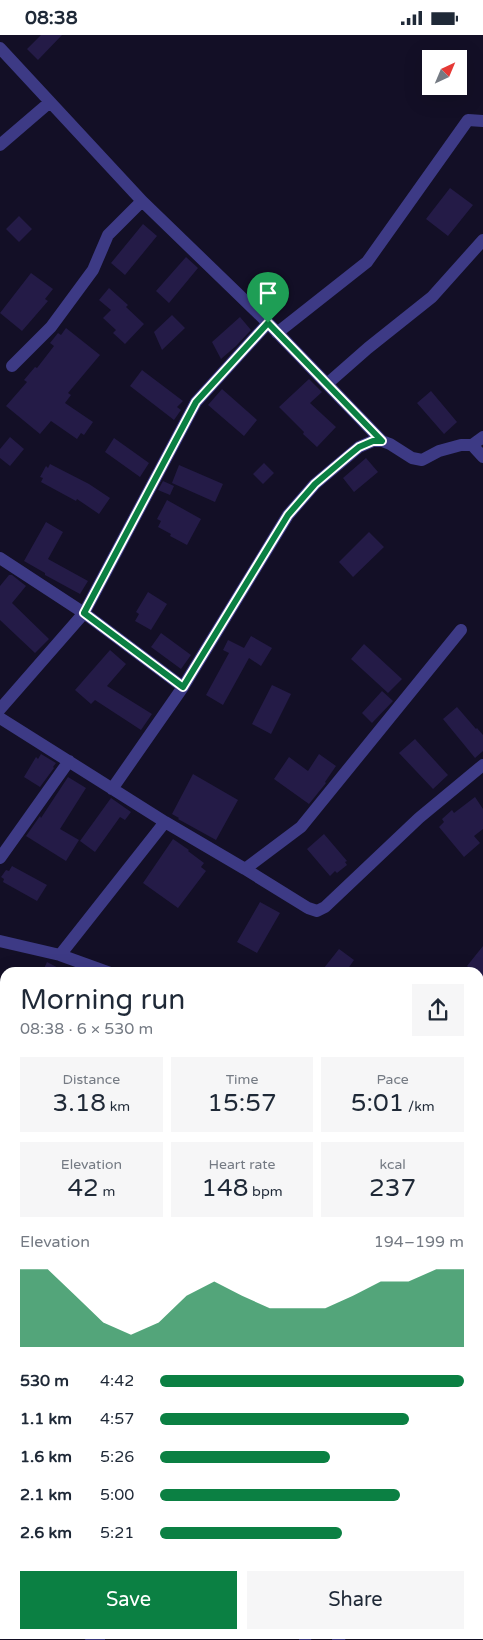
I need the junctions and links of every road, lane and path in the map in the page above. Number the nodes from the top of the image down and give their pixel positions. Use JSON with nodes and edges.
{"nodes":[{"id":1,"x":0,"y":48,"type":"edge"},
{"id":2,"x":50,"y":102,"type":"junction"},
{"id":3,"x":483,"y":121,"type":"edge"},
{"id":4,"x":0,"y":145,"type":"edge"},
{"id":5,"x":142,"y":201,"type":"junction"},
{"id":6,"x":483,"y":240,"type":"edge"},
{"id":7,"x":273,"y":328,"type":"junction"},
{"id":8,"x":12,"y":366,"type":"dead end"},
{"id":9,"x":327,"y":384,"type":"junction"},
{"id":10,"x":483,"y":437,"type":"edge"},
{"id":11,"x":382,"y":441,"type":"junction"},
{"id":12,"x":472,"y":445,"type":"junction"},
{"id":13,"x":483,"y":457,"type":"edge"},
{"id":14,"x":0,"y":558,"type":"edge"},
{"id":15,"x":84,"y":613,"type":"junction"},
{"id":16,"x":461,"y":629,"type":"dead end"},
{"id":17,"x":183,"y":687,"type":"junction"},
{"id":18,"x":0,"y":709,"type":"edge"},
{"id":19,"x":0,"y":717,"type":"edge"},
{"id":20,"x":69,"y":761,"type":"junction"},
{"id":21,"x":483,"y":765,"type":"edge"},
{"id":22,"x":112,"y":789,"type":"junction"},
{"id":23,"x":165,"y":823,"type":"junction"},
{"id":24,"x":0,"y":858,"type":"edge"},
{"id":25,"x":244,"y":869,"type":"junction"},
{"id":26,"x":0,"y":941,"type":"edge"},
{"id":27,"x":60,"y":955,"type":"junction"},
{"id":28,"x":93,"y":967,"type":"edge"}],
"edges":[{"from":1,"to":2,"type":"street"},
{"from":2,"to":4,"type":"street"},
{"from":2,"to":5,"type":"street"},
{"from":3,"to":7,"type":"street"},
{"from":5,"to":7,"type":"street"},
{"from":5,"to":8,"type":"street"},
{"from":6,"to":9,"type":"street"},
{"from":7,"to":9,"type":"street"},
{"from":7,"to":15,"type":"street"},
{"from":9,"to":11,"type":"street"},
{"from":10,"to":12,"type":"street"},
{"from":11,"to":12,"type":"street"},
{"from":11,"to":17,"type":"street"},
{"from":12,"to":13,"type":"street"},
{"from":14,"to":15,"type":"street"},
{"from":15,"to":17,"type":"street"},
{"from":15,"to":18,"type":"street"},
{"from":16,"to":25,"type":"street"},
{"from":17,"to":22,"type":"street"},
{"from":19,"to":20,"type":"street"},
{"from":20,"to":22,"type":"street"},
{"from":20,"to":24,"type":"street"},
{"from":21,"to":25,"type":"street"},
{"from":22,"to":23,"type":"street"},
{"from":23,"to":25,"type":"street"},
{"from":23,"to":27,"type":"street"},
{"from":26,"to":27,"type":"street"},
{"from":27,"to":28,"type":"street"}]}
